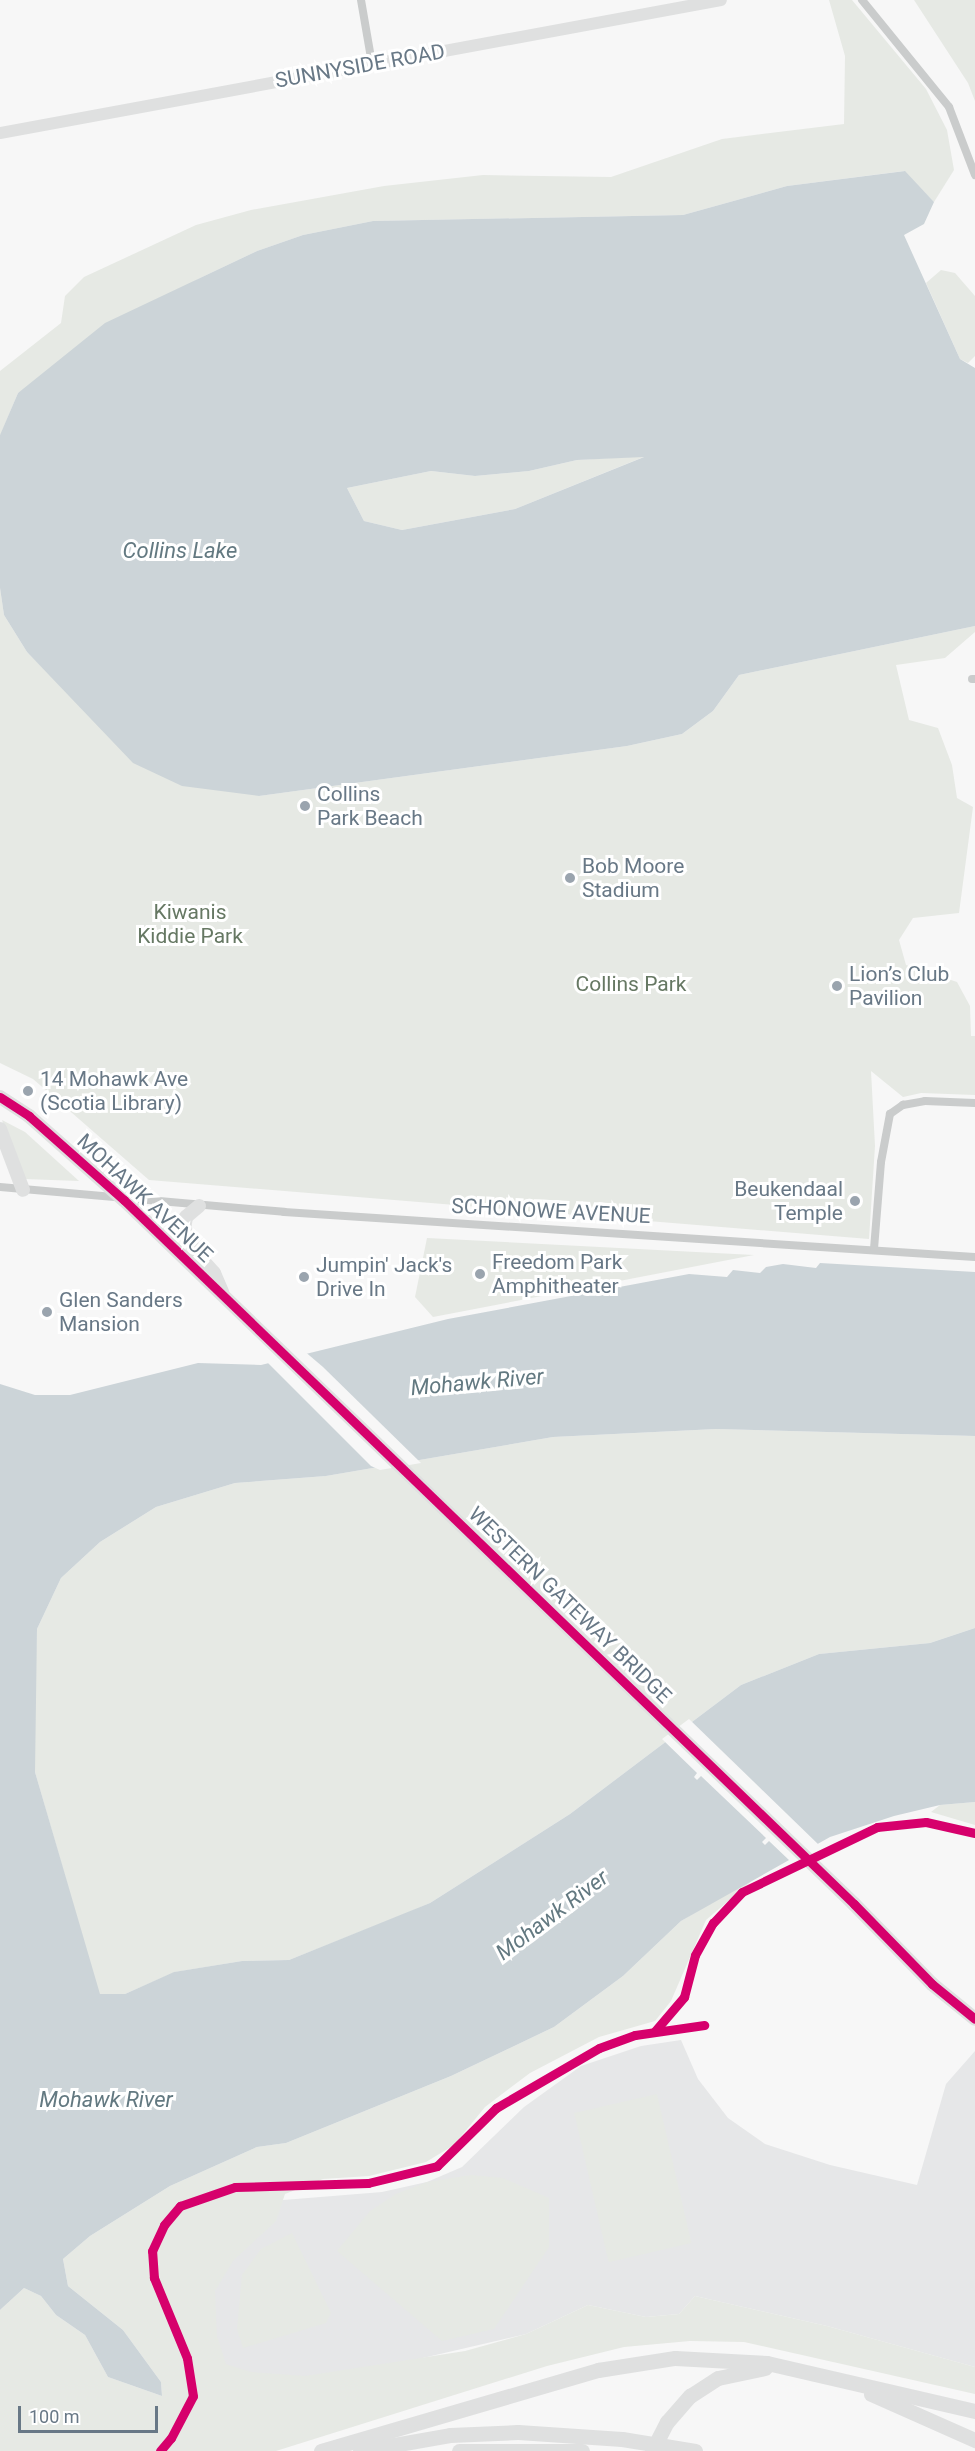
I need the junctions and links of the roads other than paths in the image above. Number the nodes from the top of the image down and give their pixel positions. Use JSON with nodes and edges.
{"nodes":[{"id":1,"x":361,"y":0,"type":"edge"},
{"id":2,"x":721,"y":0,"type":"edge"},
{"id":3,"x":862,"y":0,"type":"edge"},
{"id":4,"x":372,"y":64,"type":"junction"},
{"id":5,"x":0,"y":133,"type":"edge"},
{"id":6,"x":975,"y":175,"type":"edge"},
{"id":7,"x":0,"y":1097,"type":"edge"},
{"id":8,"x":975,"y":1102,"type":"edge"},
{"id":9,"x":0,"y":1129,"type":"edge"},
{"id":10,"x":0,"y":1187,"type":"edge"},
{"id":11,"x":23,"y":1190,"type":"junction"},
{"id":12,"x":124,"y":1200,"type":"junction"},
{"id":13,"x":199,"y":1206,"type":"junction"},
{"id":14,"x":874,"y":1249,"type":"junction"},
{"id":15,"x":975,"y":1257,"type":"edge"},
{"id":16,"x":225,"y":1300,"type":"junction"},
{"id":17,"x":260,"y":1332,"type":"joint"},
{"id":18,"x":975,"y":2019,"type":"edge"},
{"id":19,"x":818,"y":2375,"type":"junction"},
{"id":20,"x":837,"y":2380,"type":"junction"},
{"id":21,"x":975,"y":2411,"type":"edge"},
{"id":22,"x":975,"y":2440,"type":"edge"},
{"id":23,"x":691,"y":2450,"type":"edge"},
{"id":24,"x":321,"y":2451,"type":"edge"},
{"id":25,"x":360,"y":2451,"type":"edge"},
{"id":26,"x":459,"y":2451,"type":"edge"},
{"id":27,"x":582,"y":2451,"type":"edge"},
{"id":28,"x":652,"y":2451,"type":"edge"},
{"id":29,"x":695,"y":2451,"type":"edge"}],
"edges":[{"from":1,"to":4,"type":"street"},
{"from":2,"to":4,"type":"street","name":"SUNNYSIDE ROAD"},
{"from":3,"to":6,"type":"street"},
{"from":4,"to":5,"type":"street","name":"SUNNYSIDE ROAD"},
{"from":7,"to":12,"type":"main road","name":"MOHAWK AVENUE"},
{"from":8,"to":14,"type":"street"},
{"from":9,"to":11,"type":"main road"},
{"from":10,"to":11,"type":"street","name":"SCHONOWE AVENUE"},
{"from":11,"to":12,"type":"street","name":"SCHONOWE AVENUE"},
{"from":12,"to":13,"type":"street","name":"SCHONOWE AVENUE"},
{"from":12,"to":16,"type":"main road","name":"MOHAWK AVENUE"},
{"from":13,"to":14,"type":"street","name":"SCHONOWE AVENUE"},
{"from":13,"to":16,"type":"main road"},
{"from":14,"to":15,"type":"street","name":"SCHONOWE AVENUE"},
{"from":16,"to":17,"type":"main road","name":"MOHAWK AVENUE"},
{"from":17,"to":18,"type":"main road","name":"WESTERN GATEWAY BRIDGE"},
{"from":19,"to":20,"type":"highway"},
{"from":19,"to":24,"type":"highway"},
{"from":19,"to":28,"type":"highway"},
{"from":20,"to":21,"type":"highway"},
{"from":20,"to":22,"type":"highway"},
{"from":23,"to":25,"type":"highway"},
{"from":23,"to":29,"type":"highway"},
{"from":26,"to":27,"type":"highway"}]}
